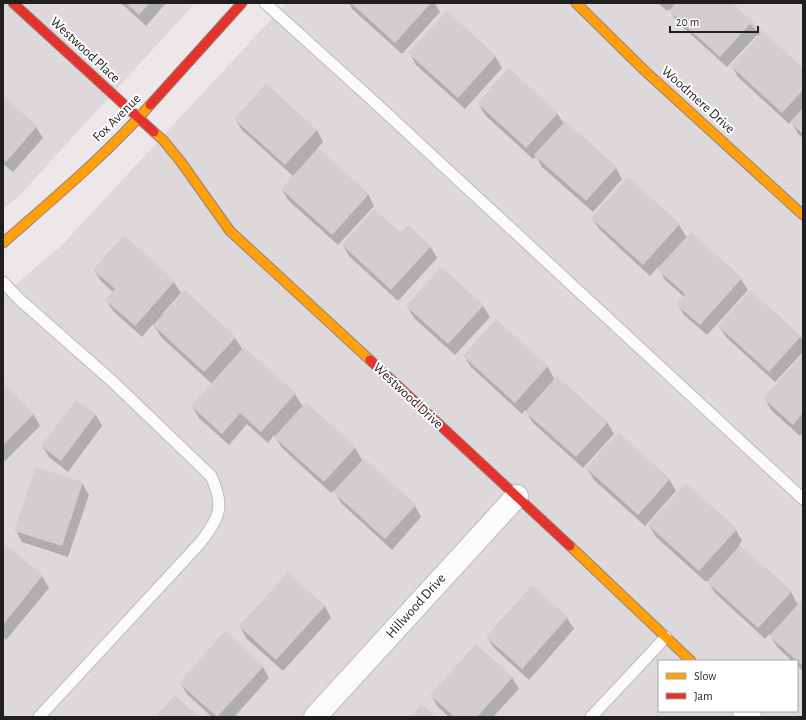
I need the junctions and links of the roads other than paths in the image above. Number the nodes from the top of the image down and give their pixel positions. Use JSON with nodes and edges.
{"nodes":[{"id":1,"x":13,"y":3,"type":"edge"},
{"id":2,"x":242,"y":3,"type":"edge"},
{"id":3,"x":265,"y":3,"type":"edge"},
{"id":4,"x":576,"y":3,"type":"edge"},
{"id":5,"x":139,"y":118,"type":"junction"},
{"id":6,"x":803,"y":215,"type":"edge"},
{"id":7,"x":3,"y":244,"type":"edge"},
{"id":8,"x":3,"y":282,"type":"edge"},
{"id":9,"x":517,"y":496,"type":"junction"},
{"id":10,"x":803,"y":499,"type":"edge"},
{"id":11,"x":666,"y":636,"type":"junction"},
{"id":12,"x":690,"y":660,"type":"edge"},
{"id":13,"x":39,"y":717,"type":"edge"},
{"id":14,"x":315,"y":717,"type":"edge"},
{"id":15,"x":591,"y":717,"type":"edge"}],
"edges":[{"from":1,"to":5,"type":"street","name":"Westwood Place"},
{"from":2,"to":5,"type":"street","name":"Fox Avenue"},
{"from":3,"to":10,"type":"lane"},
{"from":4,"to":6,"type":"street","name":"Woodmere Drive"},
{"from":5,"to":7,"type":"street","name":"Fox Avenue"},
{"from":5,"to":9,"type":"street","name":"Westwood Drive"},
{"from":8,"to":13,"type":"lane"},
{"from":9,"to":11,"type":"street","name":"Westwood Drive"},
{"from":9,"to":14,"type":"street","name":"Hillwood Drive"},
{"from":11,"to":12,"type":"street","name":"Westwood Drive"},
{"from":11,"to":15,"type":"lane"}]}
